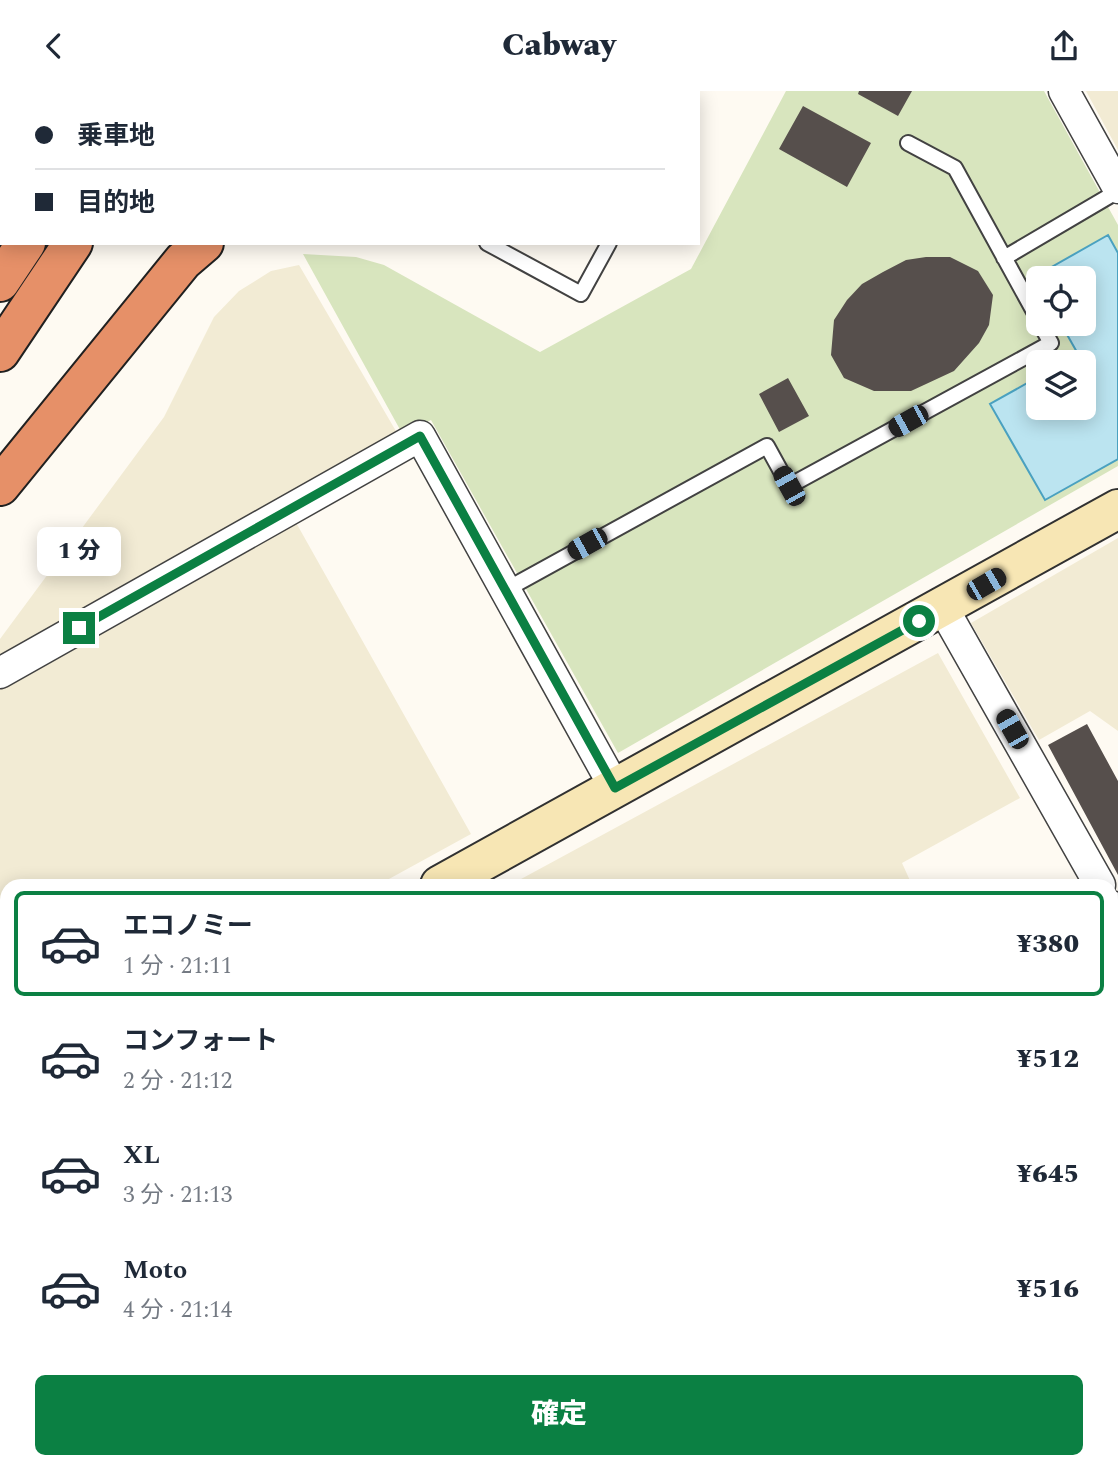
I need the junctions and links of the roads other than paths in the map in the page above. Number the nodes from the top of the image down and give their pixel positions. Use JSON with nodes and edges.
{"nodes":[{"id":1,"x":1064,"y":91,"type":"edge"},
{"id":2,"x":908,"y":143,"type":"dead end"},
{"id":3,"x":1118,"y":190,"type":"edge"},
{"id":4,"x":25,"y":245,"type":"edge"},
{"id":5,"x":73,"y":245,"type":"edge"},
{"id":6,"x":202,"y":245,"type":"edge"},
{"id":7,"x":491,"y":245,"type":"edge"},
{"id":8,"x":608,"y":245,"type":"edge"},
{"id":9,"x":1004,"y":258,"type":"junction"},
{"id":10,"x":0,"y":282,"type":"edge"},
{"id":11,"x":1026,"y":298,"type":"edge"},
{"id":12,"x":1047,"y":336,"type":"edge"},
{"id":13,"x":0,"y":352,"type":"edge"},
{"id":14,"x":0,"y":486,"type":"edge"},
{"id":15,"x":1118,"y":509,"type":"edge"},
{"id":16,"x":507,"y":589,"type":"junction"},
{"id":17,"x":943,"y":608,"type":"junction"},
{"id":18,"x":0,"y":673,"type":"edge"},
{"id":19,"x":615,"y":788,"type":"junction"},
{"id":20,"x":451,"y":879,"type":"edge"},
{"id":21,"x":1097,"y":879,"type":"edge"}],
"edges":[{"from":1,"to":3,"type":"street"},
{"from":2,"to":9,"type":"lane"},
{"from":3,"to":9,"type":"lane"},
{"from":4,"to":10,"type":"highway"},
{"from":5,"to":13,"type":"highway"},
{"from":6,"to":14,"type":"highway"},
{"from":7,"to":8,"type":"lane"},
{"from":9,"to":11,"type":"lane"},
{"from":12,"to":16,"type":"lane"},
{"from":15,"to":17,"type":"street"},
{"from":16,"to":18,"type":"street"},
{"from":16,"to":19,"type":"street"},
{"from":17,"to":19,"type":"street"},
{"from":17,"to":21,"type":"street"},
{"from":19,"to":20,"type":"street"}]}
